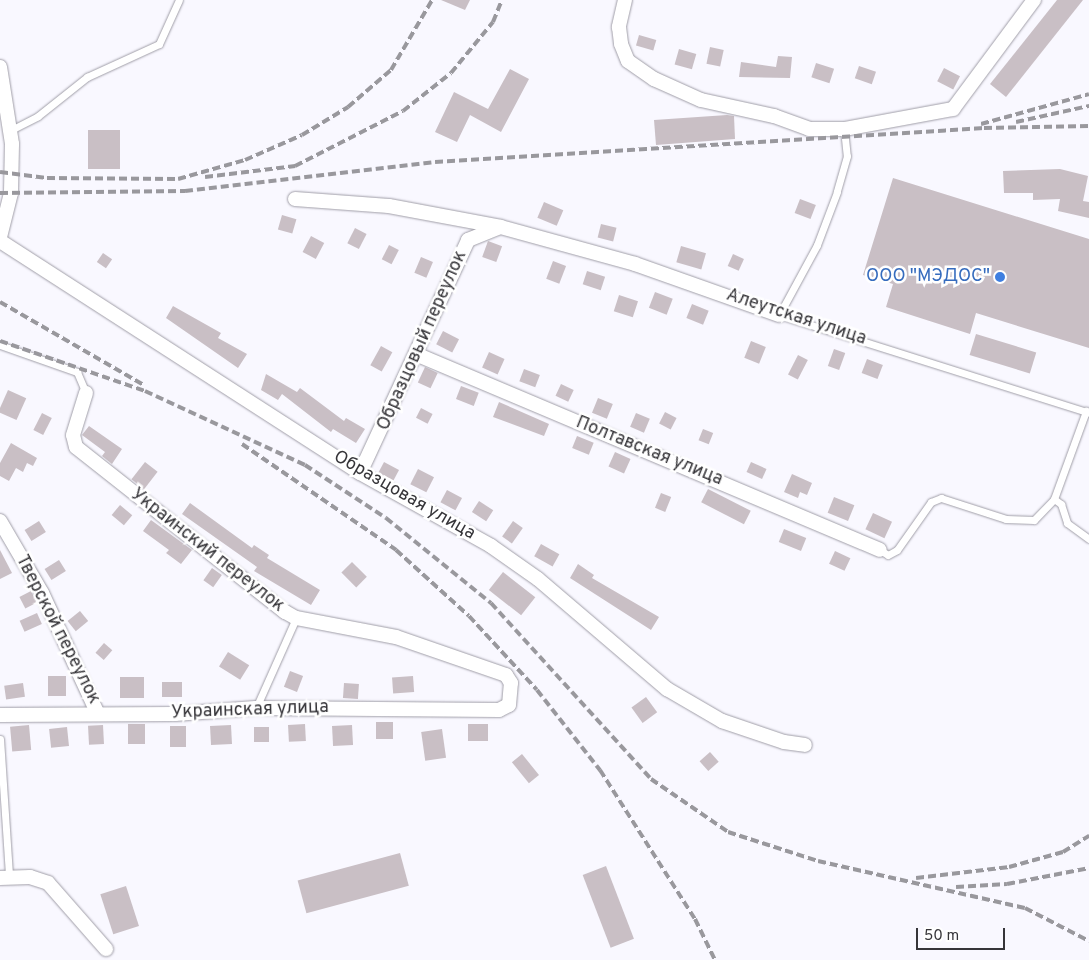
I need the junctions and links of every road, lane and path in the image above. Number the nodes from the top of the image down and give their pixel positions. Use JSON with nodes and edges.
{"nodes":[{"id":1,"x":179,"y":0,"type":"edge"},
{"id":2,"x":625,"y":0,"type":"edge"},
{"id":3,"x":1034,"y":0,"type":"edge"},
{"id":4,"x":0,"y":67,"type":"edge"},
{"id":5,"x":844,"y":129,"type":"junction"},
{"id":6,"x":7,"y":139,"type":"edge"},
{"id":7,"x":295,"y":199,"type":"dead end"},
{"id":8,"x":501,"y":227,"type":"junction"},
{"id":9,"x":0,"y":237,"type":"edge"},
{"id":10,"x":0,"y":241,"type":"edge"},
{"id":11,"x":780,"y":315,"type":"junction"},
{"id":12,"x":0,"y":345,"type":"edge"},
{"id":13,"x":418,"y":355,"type":"junction"},
{"id":14,"x":86,"y":392,"type":"joint"},
{"id":15,"x":1087,"y":412,"type":"edge"},
{"id":16,"x":360,"y":473,"type":"junction"},
{"id":17,"x":1054,"y":500,"type":"junction"},
{"id":18,"x":0,"y":521,"type":"edge"},
{"id":19,"x":1089,"y":539,"type":"edge"},
{"id":20,"x":880,"y":550,"type":"joint"},
{"id":21,"x":296,"y":618,"type":"junction"},
{"id":22,"x":256,"y":708,"type":"junction"},
{"id":23,"x":499,"y":710,"type":"joint"},
{"id":24,"x":98,"y":714,"type":"junction"},
{"id":25,"x":0,"y":715,"type":"edge"},
{"id":26,"x":0,"y":739,"type":"edge"},
{"id":27,"x":805,"y":746,"type":"dead end"},
{"id":28,"x":4,"y":877,"type":"edge"},
{"id":29,"x":106,"y":949,"type":"dead end"}],
"edges":[{"from":1,"to":6,"type":"lane"},
{"from":2,"to":5,"type":"street"},
{"from":3,"to":5,"type":"street"},
{"from":4,"to":6,"type":"street"},
{"from":5,"to":11,"type":"lane"},
{"from":6,"to":9,"type":"street"},
{"from":7,"to":8,"type":"street","name":"Алеутская улица"},
{"from":8,"to":11,"type":"street","name":"Алеутская улица"},
{"from":8,"to":13,"type":"street","name":"Образцовый переулок"},
{"from":10,"to":16,"type":"street","name":"Образцовая улица"},
{"from":11,"to":15,"type":"lane","name":"Алеутская улица"},
{"from":12,"to":14,"type":"lane"},
{"from":13,"to":16,"type":"street","name":"Образцовый переулок"},
{"from":13,"to":20,"type":"street","name":"Полтавская улица"},
{"from":14,"to":21,"type":"street","name":"Украинский переулок"},
{"from":15,"to":17,"type":"lane"},
{"from":16,"to":27,"type":"street","name":"Образцовая улица"},
{"from":17,"to":19,"type":"lane"},
{"from":17,"to":20,"type":"lane"},
{"from":18,"to":24,"type":"street","name":"Тверской переулок"},
{"from":21,"to":22,"type":"lane"},
{"from":21,"to":23,"type":"street","name":"Украинский переулок"},
{"from":22,"to":23,"type":"street","name":"Украинская улица"},
{"from":22,"to":24,"type":"street","name":"Украинская улица"},
{"from":24,"to":25,"type":"street","name":"Украинская улица"},
{"from":26,"to":28,"type":"lane"},
{"from":28,"to":29,"type":"street"}]}
